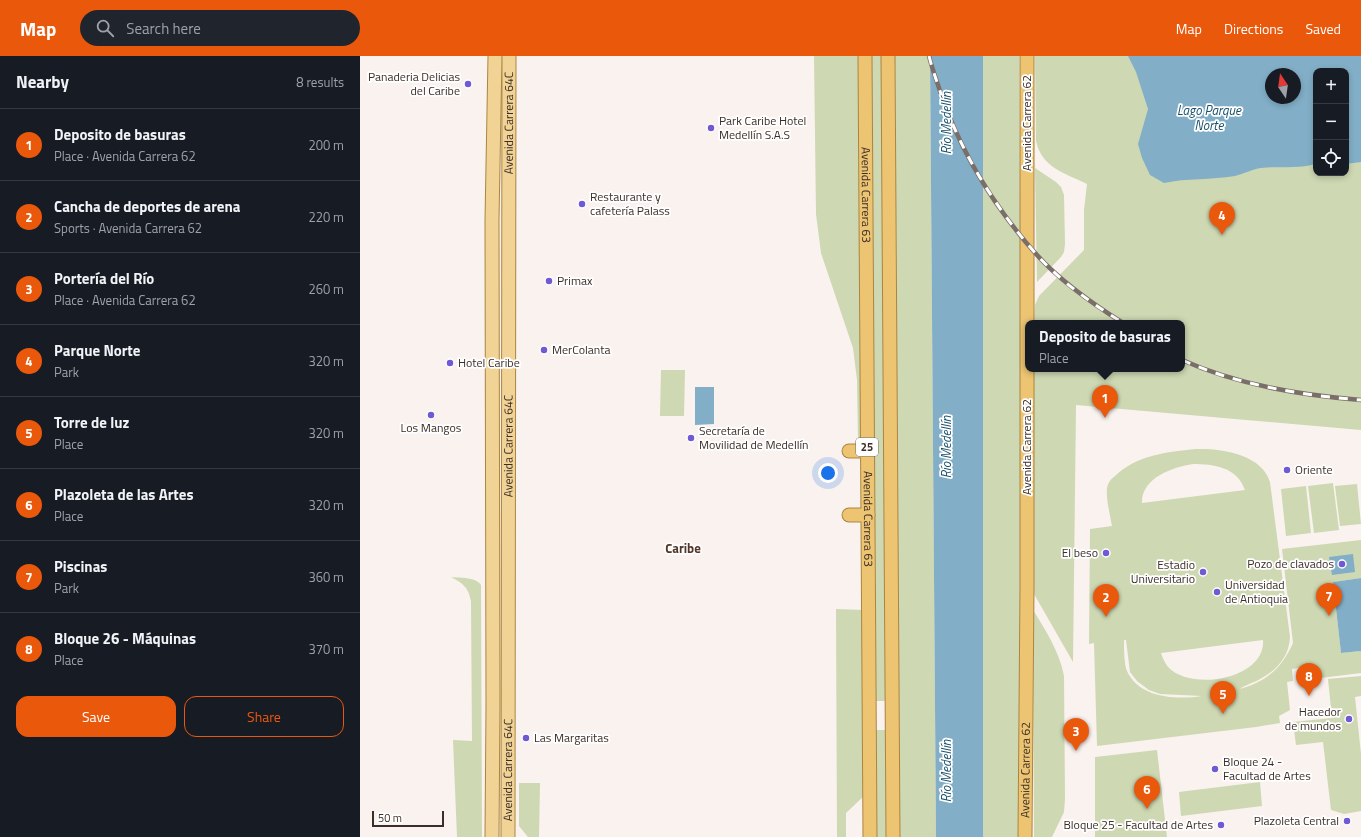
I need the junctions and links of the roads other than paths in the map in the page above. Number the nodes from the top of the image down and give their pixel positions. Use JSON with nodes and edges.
{"nodes":[{"id":1,"x":494,"y":56,"type":"edge"},
{"id":2,"x":509,"y":56,"type":"edge"},
{"id":3,"x":865,"y":56,"type":"edge"},
{"id":4,"x":888,"y":56,"type":"edge"},
{"id":5,"x":1027,"y":56,"type":"edge"},
{"id":6,"x":1027,"y":320,"type":"edge"},
{"id":7,"x":1027,"y":372,"type":"edge"},
{"id":8,"x":849,"y":451,"type":"dead end"},
{"id":9,"x":867,"y":451,"type":"junction"},
{"id":10,"x":849,"y":515,"type":"dead end"},
{"id":11,"x":868,"y":515,"type":"junction"},
{"id":12,"x":492,"y":837,"type":"edge"},
{"id":13,"x":508,"y":837,"type":"edge"},
{"id":14,"x":870,"y":837,"type":"edge"},
{"id":15,"x":893,"y":837,"type":"edge"},
{"id":16,"x":1025,"y":837,"type":"edge"}],
"edges":[{"from":1,"to":12,"type":"main road","name":"Avenida Carrera 64C"},
{"from":2,"to":13,"type":"main road","name":"Avenida Carrera 64C"},
{"from":3,"to":9,"type":"highway","name":"Avenida Carrera 63","number":"25"},
{"from":4,"to":15,"type":"highway","name":"Avenida Carrera 63","number":"25"},
{"from":5,"to":6,"type":"highway","name":"Avenida Carrera 62"},
{"from":7,"to":16,"type":"highway","name":"Avenida Carrera 62"},
{"from":8,"to":9,"type":"highway"},
{"from":9,"to":11,"type":"highway","name":"Avenida Carrera 63","number":"25"},
{"from":10,"to":11,"type":"highway"},
{"from":11,"to":14,"type":"highway","name":"Avenida Carrera 63","number":"25"}]}
